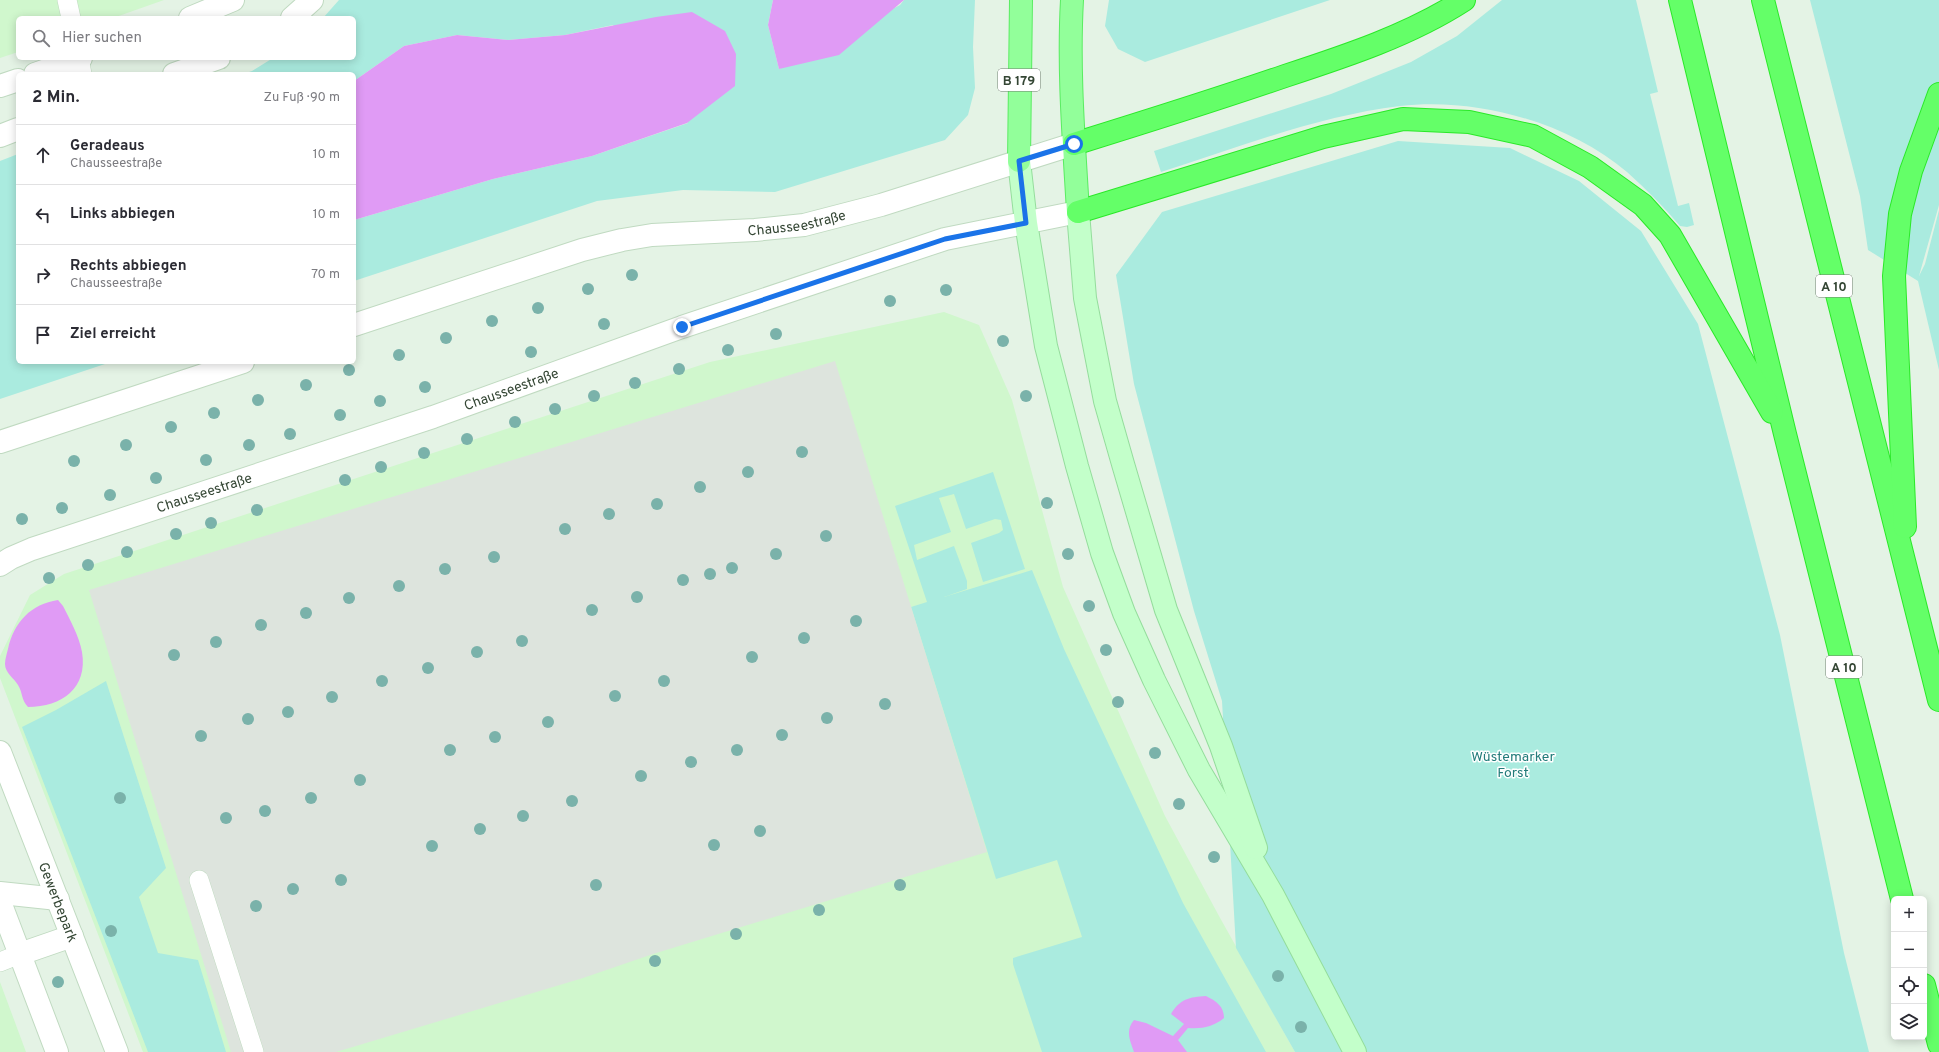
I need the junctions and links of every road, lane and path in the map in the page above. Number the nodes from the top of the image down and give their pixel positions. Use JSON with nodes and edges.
{"nodes":[{"id":1,"x":67,"y":0,"type":"edge"},
{"id":2,"x":233,"y":0,"type":"edge"},
{"id":3,"x":312,"y":0,"type":"edge"},
{"id":4,"x":1021,"y":0,"type":"edge"},
{"id":5,"x":1072,"y":0,"type":"edge"},
{"id":6,"x":1464,"y":0,"type":"edge"},
{"id":7,"x":1680,"y":0,"type":"edge"},
{"id":8,"x":1763,"y":0,"type":"edge"},
{"id":9,"x":70,"y":16,"type":"edge"},
{"id":10,"x":195,"y":16,"type":"edge"},
{"id":11,"x":294,"y":16,"type":"edge"},
{"id":12,"x":213,"y":60,"type":"edge"},
{"id":13,"x":80,"y":62,"type":"edge"},
{"id":14,"x":42,"y":72,"type":"edge"},
{"id":15,"x":180,"y":72,"type":"edge"},
{"id":16,"x":16,"y":81,"type":"edge"},
{"id":17,"x":0,"y":86,"type":"edge"},
{"id":18,"x":1939,"y":94,"type":"edge"},
{"id":19,"x":16,"y":130,"type":"edge"},
{"id":20,"x":0,"y":136,"type":"edge"},
{"id":21,"x":1074,"y":144,"type":"junction"},
{"id":22,"x":1019,"y":161,"type":"junction"},
{"id":23,"x":1078,"y":212,"type":"junction"},
{"id":24,"x":1026,"y":223,"type":"junction"},
{"id":25,"x":356,"y":324,"type":"edge"},
{"id":26,"x":237,"y":364,"type":"edge"},
{"id":27,"x":1785,"y":434,"type":"junction"},
{"id":28,"x":0,"y":442,"type":"edge"},
{"id":29,"x":0,"y":565,"type":"edge"},
{"id":30,"x":1907,"y":573,"type":"junction"},
{"id":31,"x":1939,"y":700,"type":"edge"},
{"id":32,"x":0,"y":752,"type":"edge"},
{"id":33,"x":199,"y":880,"type":"dead end"},
{"id":34,"x":0,"y":893,"type":"edge"},
{"id":35,"x":1273,"y":896,"type":"junction"},
{"id":36,"x":1901,"y":896,"type":"edge"},
{"id":37,"x":58,"y":899,"type":"junction"},
{"id":38,"x":0,"y":902,"type":"edge"},
{"id":39,"x":72,"y":936,"type":"junction"},
{"id":40,"x":20,"y":954,"type":"junction"},
{"id":41,"x":0,"y":962,"type":"edge"},
{"id":42,"x":1927,"y":997,"type":"edge"},
{"id":43,"x":1939,"y":1044,"type":"edge"},
{"id":44,"x":57,"y":1052,"type":"edge"},
{"id":45,"x":117,"y":1052,"type":"edge"},
{"id":46,"x":254,"y":1052,"type":"edge"},
{"id":47,"x":1355,"y":1052,"type":"edge"}],
"edges":[{"from":1,"to":9,"type":"lane"},
{"from":2,"to":10,"type":"street"},
{"from":3,"to":11,"type":"street"},
{"from":4,"to":22,"type":"main road","number":"B 179"},
{"from":5,"to":21,"type":"main road"},
{"from":6,"to":21,"type":"highway"},
{"from":7,"to":27,"type":"highway","number":"A 10"},
{"from":8,"to":30,"type":"highway","number":"A 10"},
{"from":12,"to":15,"type":"street"},
{"from":13,"to":14,"type":"street"},
{"from":16,"to":17,"type":"street"},
{"from":18,"to":30,"type":"highway"},
{"from":19,"to":20,"type":"street"},
{"from":21,"to":22,"type":"street","name":"Chausseestraße"},
{"from":21,"to":23,"type":"main road"},
{"from":22,"to":24,"type":"main road"},
{"from":22,"to":25,"type":"street","name":"Chausseestraße"},
{"from":23,"to":24,"type":"street","name":"Chausseestraße"},
{"from":23,"to":27,"type":"highway"},
{"from":23,"to":35,"type":"main road"},
{"from":24,"to":29,"type":"street","name":"Chausseestraße"},
{"from":24,"to":35,"type":"main road"},
{"from":26,"to":28,"type":"street"},
{"from":27,"to":36,"type":"highway","number":"A 10"},
{"from":30,"to":31,"type":"highway","number":"A 10"},
{"from":32,"to":37,"type":"street","name":"Gewerbepark"},
{"from":33,"to":46,"type":"lane"},
{"from":34,"to":37,"type":"street"},
{"from":35,"to":47,"type":"main road"},
{"from":37,"to":39,"type":"street","name":"Gewerbepark"},
{"from":38,"to":40,"type":"street"},
{"from":39,"to":40,"type":"street"},
{"from":39,"to":45,"type":"street","name":"Gewerbepark"},
{"from":40,"to":41,"type":"lane"},
{"from":40,"to":44,"type":"street"},
{"from":42,"to":43,"type":"highway"}]}
